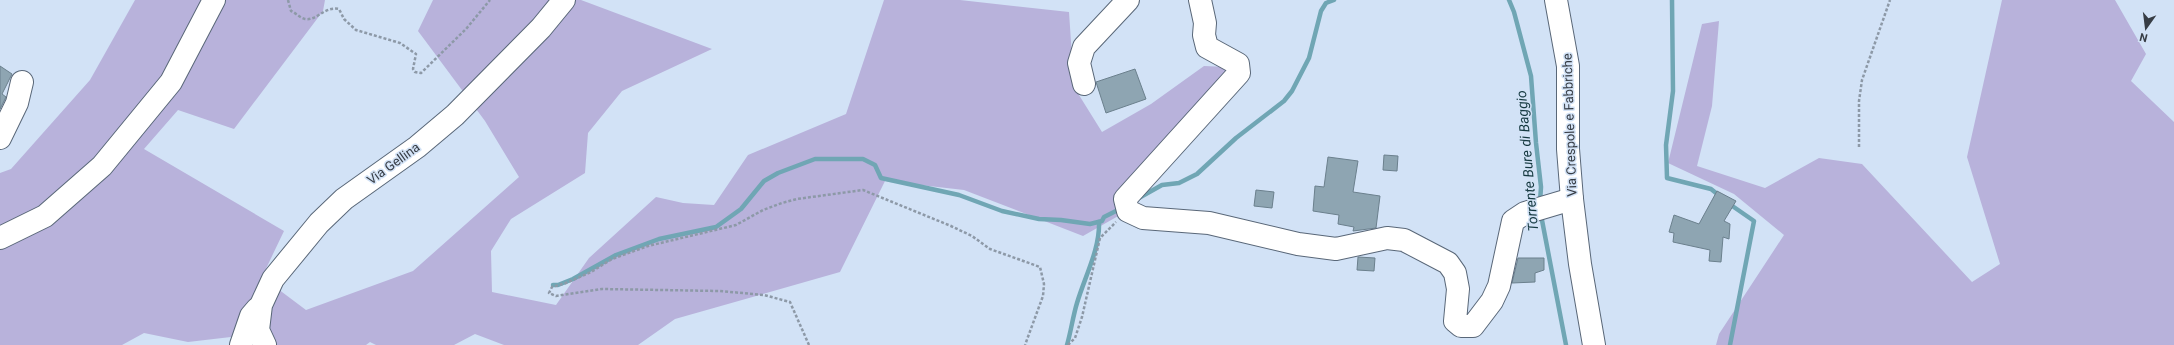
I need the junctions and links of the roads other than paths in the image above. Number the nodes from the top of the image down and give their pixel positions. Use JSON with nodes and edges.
{"nodes":[{"id":1,"x":214,"y":0,"type":"edge"},
{"id":2,"x":564,"y":0,"type":"edge"},
{"id":3,"x":1128,"y":0,"type":"edge"},
{"id":4,"x":1200,"y":0,"type":"edge"},
{"id":5,"x":1556,"y":0,"type":"edge"},
{"id":6,"x":22,"y":82,"type":"dead end"},
{"id":7,"x":1084,"y":84,"type":"dead end"},
{"id":8,"x":0,"y":138,"type":"edge"},
{"id":9,"x":1567,"y":200,"type":"junction"},
{"id":10,"x":0,"y":238,"type":"edge"},
{"id":11,"x":261,"y":305,"type":"junction"},
{"id":12,"x":241,"y":345,"type":"edge"},
{"id":13,"x":264,"y":345,"type":"edge"},
{"id":14,"x":1594,"y":345,"type":"edge"}],
"edges":[{"from":1,"to":10,"type":"street"},
{"from":2,"to":11,"type":"street","name":"Via Gellina"},
{"from":3,"to":7,"type":"street"},
{"from":4,"to":9,"type":"street"},
{"from":5,"to":9,"type":"street","name":"Via Crespole e Fabbriche"},
{"from":6,"to":8,"type":"street"},
{"from":9,"to":14,"type":"street","name":"Via Crespole e Fabbriche"},
{"from":11,"to":12,"type":"street"},
{"from":11,"to":13,"type":"street","name":"Via Gellina"}]}
